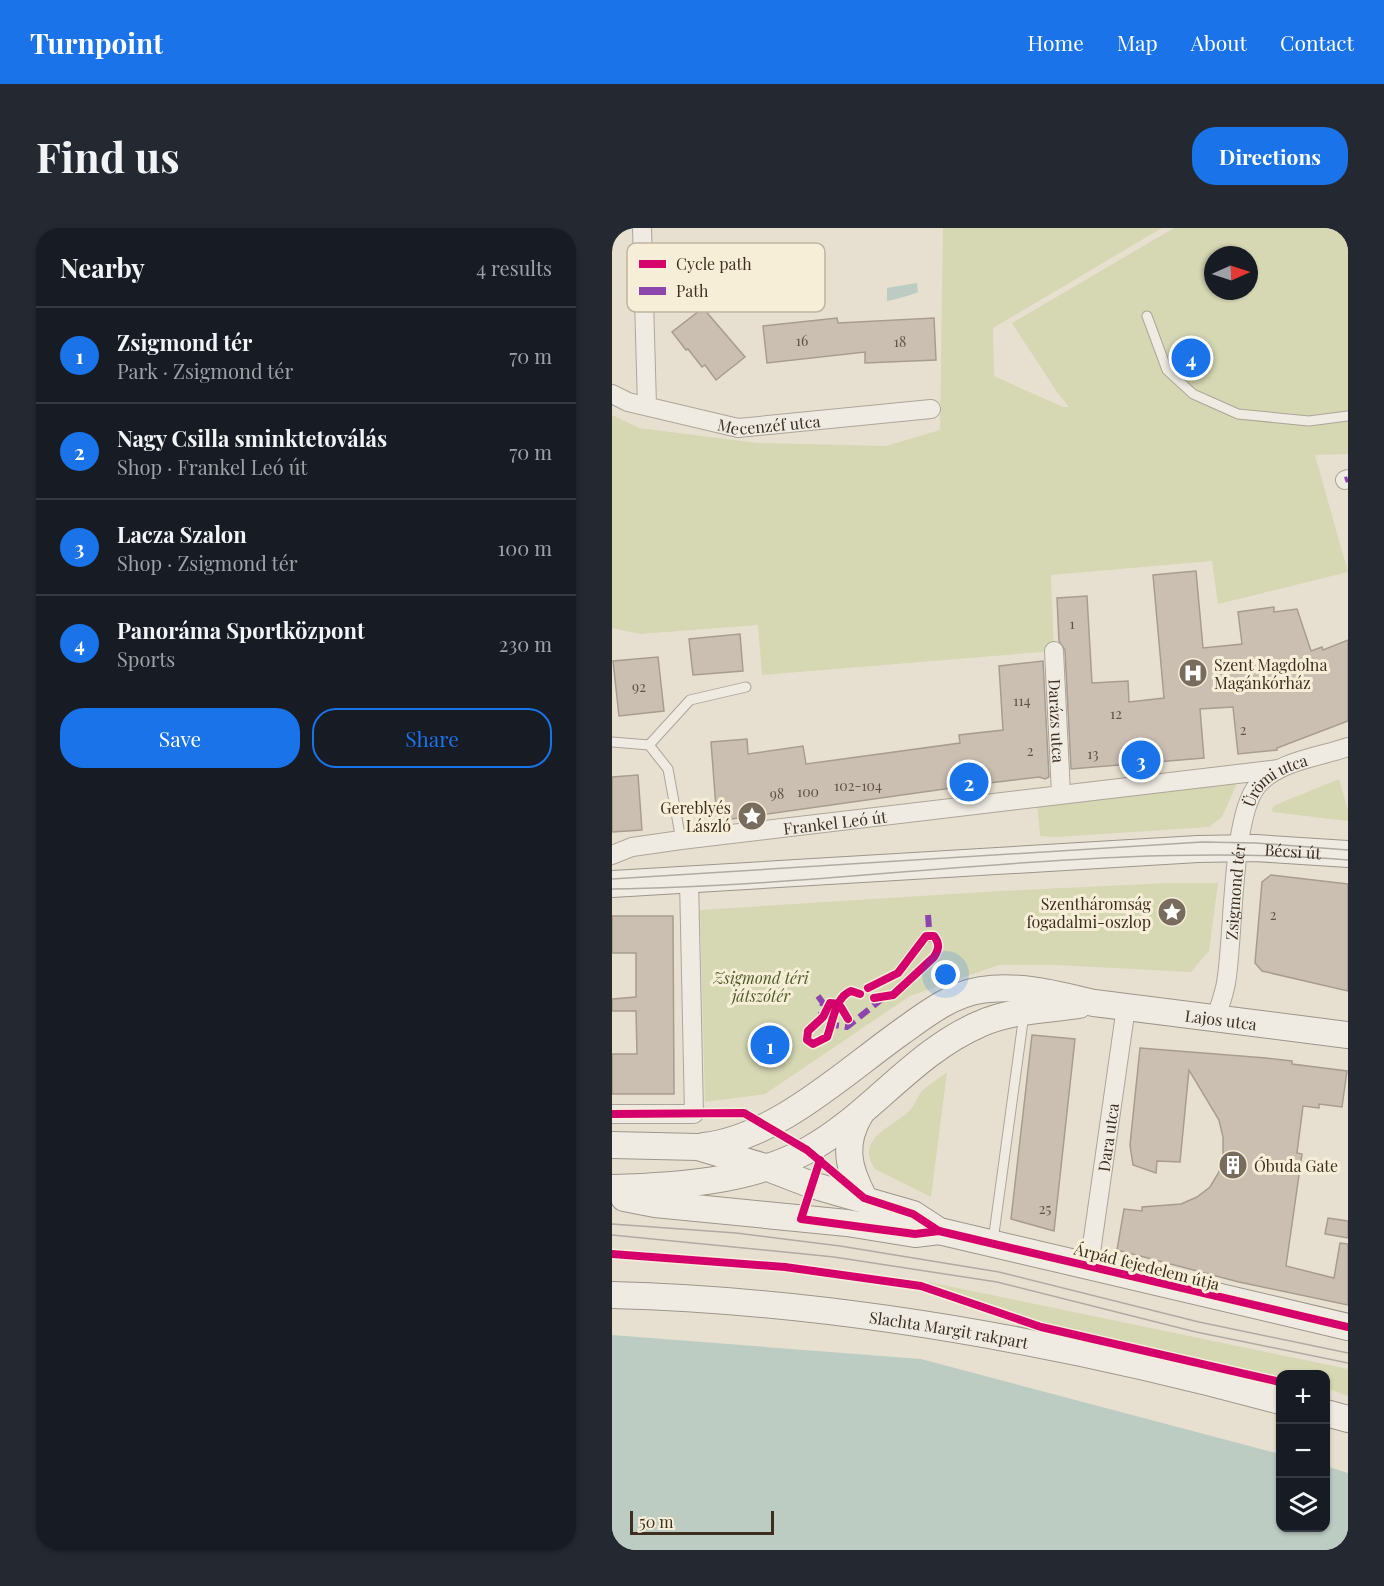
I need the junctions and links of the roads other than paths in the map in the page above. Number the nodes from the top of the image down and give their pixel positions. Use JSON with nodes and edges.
{"nodes":[{"id":1,"x":642,"y":228,"type":"edge"},
{"id":2,"x":642,"y":243,"type":"edge"},
{"id":3,"x":644,"y":312,"type":"edge"},
{"id":4,"x":1147,"y":316,"type":"dead end"},
{"id":5,"x":612,"y":394,"type":"edge"},
{"id":6,"x":647,"y":406,"type":"junction"},
{"id":7,"x":931,"y":409,"type":"dead end"},
{"id":8,"x":1348,"y":417,"type":"edge"},
{"id":9,"x":1054,"y":651,"type":"dead end"},
{"id":10,"x":746,"y":687,"type":"dead end"},
{"id":11,"x":612,"y":742,"type":"edge"},
{"id":12,"x":649,"y":745,"type":"junction"},
{"id":13,"x":1348,"y":747,"type":"edge"},
{"id":14,"x":1279,"y":769,"type":"junction"},
{"id":15,"x":1061,"y":793,"type":"junction"},
{"id":16,"x":681,"y":840,"type":"junction"},
{"id":17,"x":1239,"y":848,"type":"junction"},
{"id":18,"x":1348,"y":854,"type":"edge"},
{"id":19,"x":612,"y":855,"type":"edge"},
{"id":20,"x":689,"y":880,"type":"junction"},
{"id":21,"x":612,"y":884,"type":"edge"},
{"id":22,"x":1094,"y":1003,"type":"junction"},
{"id":23,"x":1126,"y":1007,"type":"junction"},
{"id":24,"x":1024,"y":1011,"type":"junction"},
{"id":25,"x":1216,"y":1018,"type":"junction"},
{"id":26,"x":1348,"y":1035,"type":"edge"},
{"id":27,"x":861,"y":1113,"type":"junction"},
{"id":28,"x":612,"y":1114,"type":"edge"},
{"id":29,"x":612,"y":1145,"type":"edge"},
{"id":30,"x":698,"y":1147,"type":"junction"},
{"id":31,"x":765,"y":1167,"type":"junction"},
{"id":32,"x":612,"y":1188,"type":"edge"},
{"id":33,"x":612,"y":1195,"type":"edge"},
{"id":34,"x":864,"y":1198,"type":"junction"},
{"id":35,"x":939,"y":1231,"type":"junction"},
{"id":36,"x":993,"y":1244,"type":"junction"},
{"id":37,"x":1089,"y":1266,"type":"junction"},
{"id":38,"x":612,"y":1295,"type":"edge"},
{"id":39,"x":1348,"y":1327,"type":"edge"},
{"id":40,"x":1276,"y":1400,"type":"edge"},
{"id":41,"x":1330,"y":1414,"type":"edge"},
{"id":42,"x":1348,"y":1419,"type":"edge"}],
"edges":[{"from":1,"to":2,"type":"street"},
{"from":3,"to":6,"type":"street"},
{"from":4,"to":8,"type":"lane"},
{"from":5,"to":6,"type":"street","name":"Mecenzéf utca"},
{"from":6,"to":7,"type":"street","name":"Mecenzéf utca"},
{"from":9,"to":15,"type":"street","name":"Darázs utca"},
{"from":10,"to":12,"type":"lane"},
{"from":11,"to":12,"type":"lane"},
{"from":12,"to":16,"type":"lane"},
{"from":13,"to":14,"type":"street","name":"Ürömi utca"},
{"from":14,"to":15,"type":"street"},
{"from":14,"to":17,"type":"street","name":"Ürömi utca"},
{"from":15,"to":16,"type":"street","name":"Frankel Leó út"},
{"from":16,"to":19,"type":"street","name":"Frankel Leó út"},
{"from":17,"to":18,"type":"main road","name":"Bécsi út"},
{"from":17,"to":20,"type":"main road","name":"Zsigmond tér"},
{"from":17,"to":25,"type":"street","name":"Zsigmond tér"},
{"from":20,"to":21,"type":"main road","name":"Zsigmond tér"},
{"from":20,"to":28,"type":"street"},
{"from":22,"to":23,"type":"main road","name":"Lajos utca"},
{"from":22,"to":24,"type":"main road"},
{"from":22,"to":30,"type":"main road"},
{"from":23,"to":25,"type":"main road","name":"Lajos utca"},
{"from":23,"to":37,"type":"street","name":"Dara utca"},
{"from":24,"to":27,"type":"main road"},
{"from":24,"to":36,"type":"lane"},
{"from":25,"to":26,"type":"main road","name":"Lajos utca"},
{"from":27,"to":31,"type":"main road"},
{"from":27,"to":34,"type":"main road"},
{"from":29,"to":30,"type":"main road","name":"Árpád fejedelem útja"},
{"from":30,"to":31,"type":"main road","name":"Árpád fejedelem útja"},
{"from":31,"to":32,"type":"main road"},
{"from":31,"to":34,"type":"main road","name":"Árpád fejedelem útja"},
{"from":33,"to":35,"type":"main road","name":"Árpád fejedelem útja"},
{"from":34,"to":35,"type":"main road","name":"Árpád fejedelem útja"},
{"from":35,"to":36,"type":"main road","name":"Árpád fejedelem útja"},
{"from":36,"to":37,"type":"main road","name":"Árpád fejedelem útja"},
{"from":37,"to":39,"type":"main road","name":"Árpád fejedelem útja"},
{"from":38,"to":40,"type":"main road","name":"Slachta Margit rakpart"},
{"from":41,"to":42,"type":"main road"}]}
